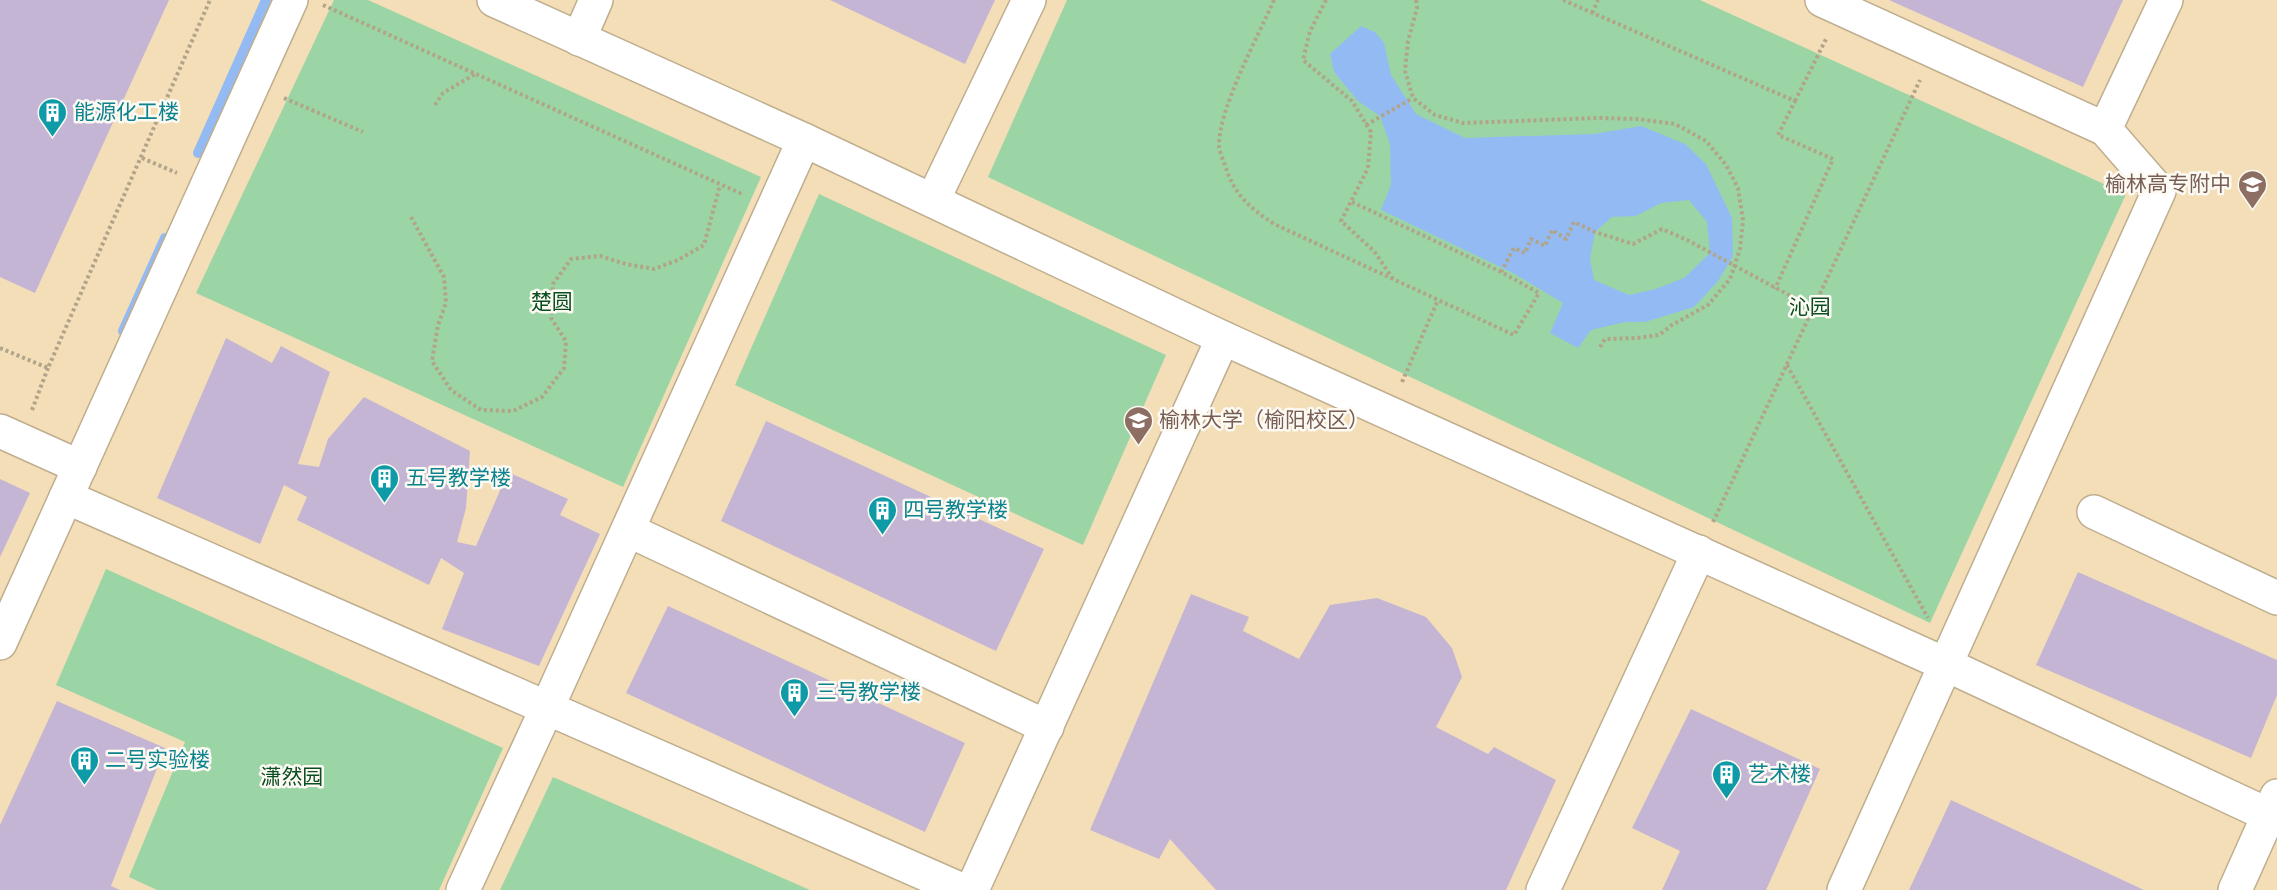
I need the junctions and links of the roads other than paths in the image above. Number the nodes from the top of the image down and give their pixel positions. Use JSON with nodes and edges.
{"nodes":[{"id":1,"x":291,"y":0,"type":"edge"},
{"id":2,"x":494,"y":0,"type":"edge"},
{"id":3,"x":596,"y":0,"type":"edge"},
{"id":4,"x":1029,"y":0,"type":"edge"},
{"id":5,"x":2166,"y":0,"type":"edge"},
{"id":6,"x":1831,"y":4,"type":"edge"},
{"id":7,"x":579,"y":39,"type":"junction"},
{"id":8,"x":2105,"y":129,"type":"junction"},
{"id":9,"x":804,"y":140,"type":"junction"},
{"id":10,"x":933,"y":200,"type":"junction"},
{"id":11,"x":1223,"y":338,"type":"junction"},
{"id":12,"x":10,"y":436,"type":"edge"},
{"id":13,"x":80,"y":467,"type":"junction"},
{"id":14,"x":66,"y":497,"type":"junction"},
{"id":15,"x":2094,"y":512,"type":"dead end"},
{"id":16,"x":628,"y":530,"type":"junction"},
{"id":17,"x":1699,"y":552,"type":"junction"},
{"id":18,"x":2277,"y":598,"type":"edge"},
{"id":19,"x":0,"y":643,"type":"edge"},
{"id":20,"x":1947,"y":665,"type":"junction"},
{"id":21,"x":547,"y":708,"type":"junction"},
{"id":22,"x":1047,"y":727,"type":"junction"},
{"id":23,"x":2274,"y":810,"type":"edge"},
{"id":24,"x":463,"y":890,"type":"edge"},
{"id":25,"x":962,"y":890,"type":"edge"},
{"id":26,"x":972,"y":890,"type":"edge"},
{"id":27,"x":1543,"y":890,"type":"edge"},
{"id":28,"x":1844,"y":890,"type":"edge"},
{"id":29,"x":2235,"y":890,"type":"edge"}],
"edges":[{"from":1,"to":13,"type":"street"},
{"from":2,"to":7,"type":"street"},
{"from":3,"to":7,"type":"street"},
{"from":4,"to":10,"type":"street"},
{"from":5,"to":8,"type":"street"},
{"from":6,"to":8,"type":"street"},
{"from":7,"to":9,"type":"street"},
{"from":8,"to":20,"type":"street"},
{"from":9,"to":10,"type":"street"},
{"from":9,"to":16,"type":"street"},
{"from":10,"to":11,"type":"street"},
{"from":11,"to":17,"type":"street"},
{"from":11,"to":22,"type":"street"},
{"from":12,"to":13,"type":"street"},
{"from":13,"to":14,"type":"street"},
{"from":14,"to":19,"type":"street"},
{"from":14,"to":21,"type":"street"},
{"from":15,"to":18,"type":"street"},
{"from":16,"to":21,"type":"street"},
{"from":16,"to":22,"type":"street"},
{"from":17,"to":20,"type":"street"},
{"from":17,"to":27,"type":"street"},
{"from":20,"to":23,"type":"street"},
{"from":20,"to":28,"type":"street"},
{"from":21,"to":24,"type":"street"},
{"from":21,"to":25,"type":"street"},
{"from":22,"to":26,"type":"street"},
{"from":23,"to":29,"type":"street"}]}
